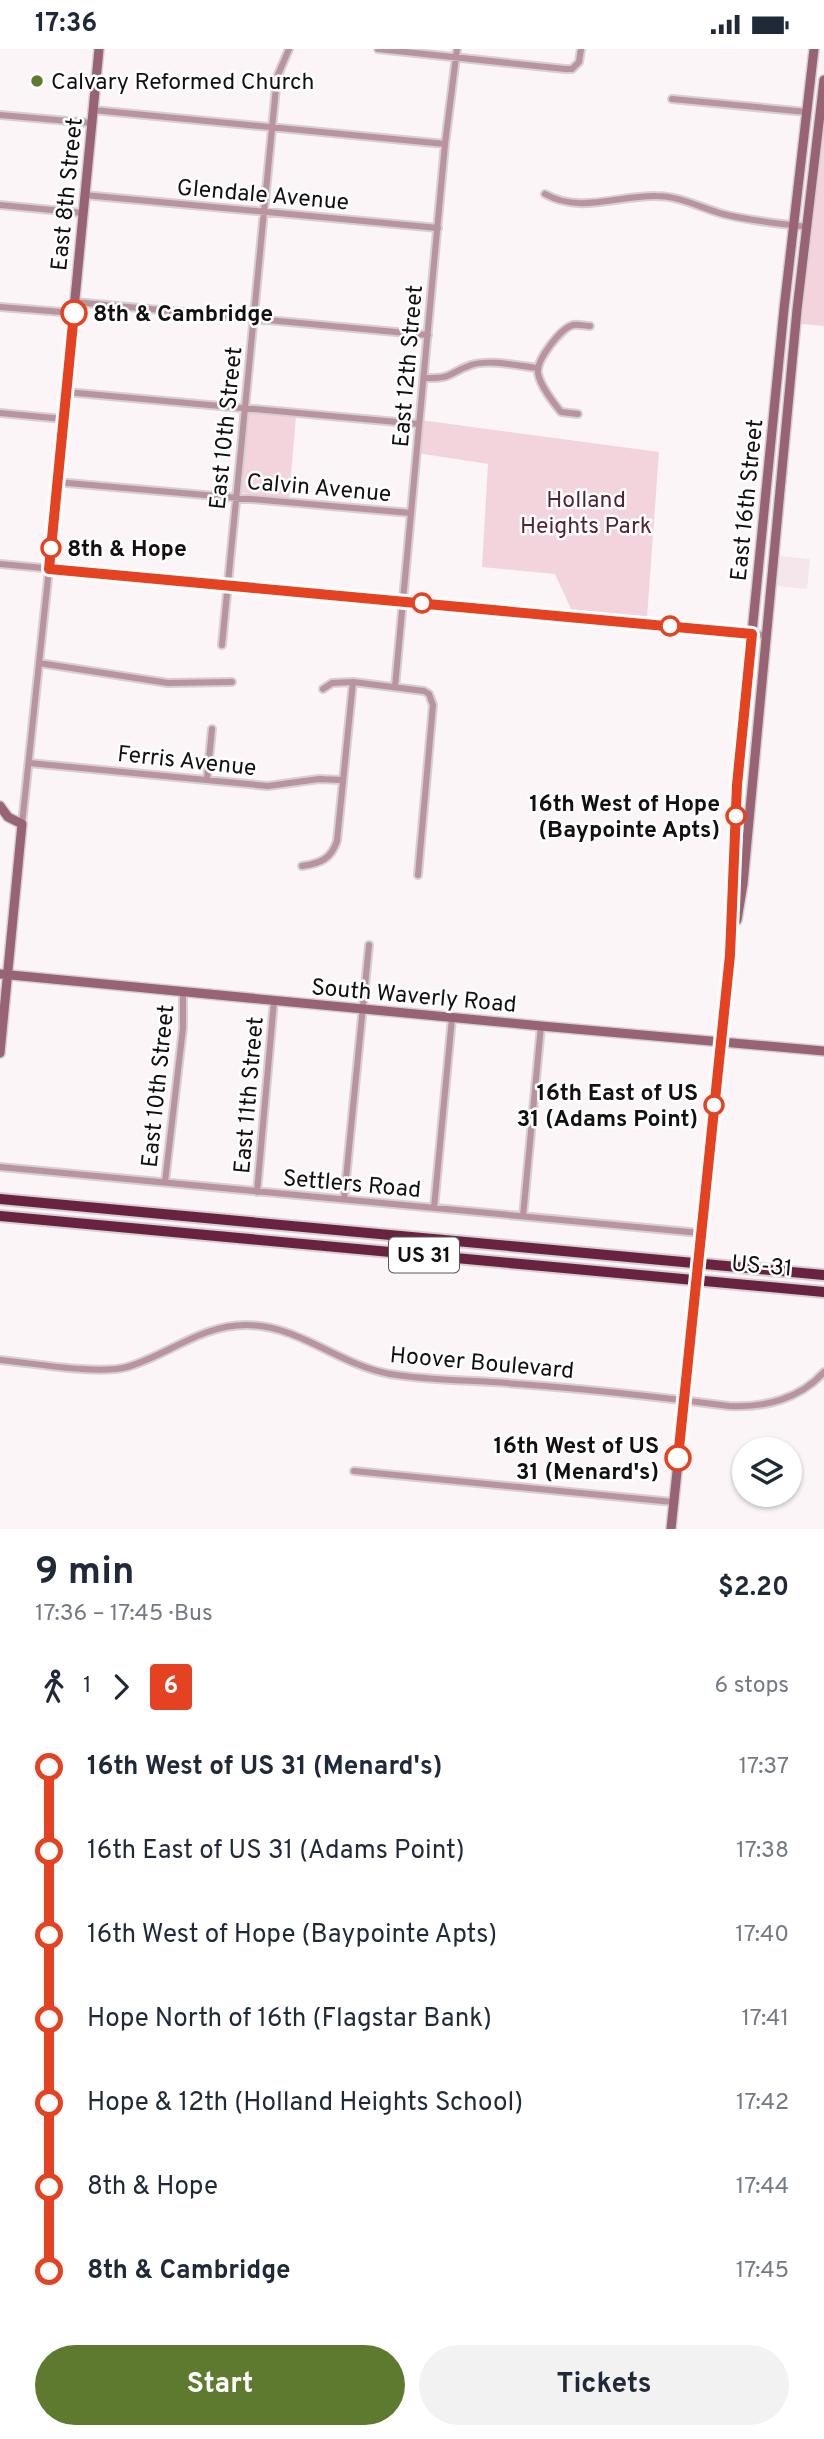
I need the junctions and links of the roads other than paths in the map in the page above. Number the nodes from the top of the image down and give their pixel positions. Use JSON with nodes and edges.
{"nodes":[{"id":1,"x":99,"y":49,"type":"edge"},
{"id":2,"x":289,"y":49,"type":"edge"},
{"id":3,"x":378,"y":49,"type":"edge"},
{"id":4,"x":581,"y":49,"type":"edge"},
{"id":5,"x":814,"y":49,"type":"edge"},
{"id":6,"x":457,"y":53,"type":"edge"},
{"id":7,"x":824,"y":80,"type":"edge"},
{"id":8,"x":672,"y":99,"type":"dead end"},
{"id":9,"x":93,"y":110,"type":"junction"},
{"id":10,"x":807,"y":112,"type":"junction"},
{"id":11,"x":0,"y":115,"type":"edge"},
{"id":12,"x":92,"y":123,"type":"junction"},
{"id":13,"x":271,"y":127,"type":"junction"},
{"id":14,"x":445,"y":144,"type":"junction"},
{"id":15,"x":545,"y":194,"type":"dead end"},
{"id":16,"x":84,"y":195,"type":"junction"},
{"id":17,"x":0,"y":205,"type":"edge"},
{"id":18,"x":264,"y":211,"type":"junction"},
{"id":19,"x":82,"y":213,"type":"junction"},
{"id":20,"x":795,"y":226,"type":"junction"},
{"id":21,"x":808,"y":227,"type":"junction"},
{"id":22,"x":438,"y":228,"type":"junction"},
{"id":23,"x":75,"y":302,"type":"junction"},
{"id":24,"x":0,"y":307,"type":"edge"},
{"id":25,"x":74,"y":313,"type":"junction"},
{"id":26,"x":253,"y":319,"type":"junction"},
{"id":27,"x":590,"y":326,"type":"dead end"},
{"id":28,"x":428,"y":335,"type":"junction"},
{"id":29,"x":538,"y":368,"type":"junction"},
{"id":30,"x":424,"y":378,"type":"junction"},
{"id":31,"x":66,"y":392,"type":"junction"},
{"id":32,"x":245,"y":408,"type":"junction"},
{"id":33,"x":0,"y":413,"type":"edge"},
{"id":34,"x":578,"y":414,"type":"dead end"},
{"id":35,"x":63,"y":419,"type":"junction"},
{"id":36,"x":419,"y":424,"type":"junction"},
{"id":37,"x":56,"y":482,"type":"junction"},
{"id":38,"x":235,"y":497,"type":"junction"},
{"id":39,"x":411,"y":513,"type":"junction"},
{"id":40,"x":0,"y":564,"type":"edge"},
{"id":41,"x":49,"y":569,"type":"junction"},
{"id":42,"x":227,"y":586,"type":"junction"},
{"id":43,"x":403,"y":601,"type":"junction"},
{"id":44,"x":752,"y":634,"type":"junction"},
{"id":45,"x":765,"y":635,"type":"junction"},
{"id":46,"x":222,"y":645,"type":"dead end"},
{"id":47,"x":39,"y":663,"type":"junction"},
{"id":48,"x":232,"y":682,"type":"dead end"},
{"id":49,"x":354,"y":682,"type":"junction"},
{"id":50,"x":395,"y":687,"type":"junction"},
{"id":51,"x":323,"y":689,"type":"dead end"},
{"id":52,"x":212,"y":729,"type":"dead end"},
{"id":53,"x":29,"y":763,"type":"junction"},
{"id":54,"x":208,"y":779,"type":"junction"},
{"id":55,"x":342,"y":780,"type":"junction"},
{"id":56,"x":0,"y":806,"type":"edge"},
{"id":57,"x":22,"y":824,"type":"junction"},
{"id":58,"x":302,"y":866,"type":"dead end"},
{"id":59,"x":418,"y":875,"type":"dead end"},
{"id":60,"x":369,"y":945,"type":"dead end"},
{"id":61,"x":730,"y":955,"type":"junction"},
{"id":62,"x":4,"y":974,"type":"edge"},
{"id":63,"x":183,"y":993,"type":"junction"},
{"id":64,"x":274,"y":1001,"type":"junction"},
{"id":65,"x":363,"y":1009,"type":"junction"},
{"id":66,"x":452,"y":1018,"type":"junction"},
{"id":67,"x":541,"y":1026,"type":"junction"},
{"id":68,"x":722,"y":1041,"type":"junction"},
{"id":69,"x":824,"y":1051,"type":"edge"},
{"id":70,"x":0,"y":1053,"type":"edge"},
{"id":71,"x":0,"y":1167,"type":"edge"},
{"id":72,"x":164,"y":1182,"type":"junction"},
{"id":73,"x":257,"y":1192,"type":"junction"},
{"id":74,"x":0,"y":1199,"type":"edge"},
{"id":75,"x":344,"y":1199,"type":"junction"},
{"id":76,"x":434,"y":1209,"type":"junction"},
{"id":77,"x":163,"y":1213,"type":"junction"},
{"id":78,"x":0,"y":1216,"type":"edge"},
{"id":79,"x":523,"y":1216,"type":"junction"},
{"id":80,"x":153,"y":1229,"type":"junction"},
{"id":81,"x":700,"y":1233,"type":"junction"},
{"id":82,"x":523,"y":1246,"type":"junction"},
{"id":83,"x":522,"y":1263,"type":"junction"},
{"id":84,"x":698,"y":1263,"type":"junction"},
{"id":85,"x":824,"y":1275,"type":"edge"},
{"id":86,"x":696,"y":1280,"type":"junction"},
{"id":87,"x":824,"y":1292,"type":"edge"},
{"id":88,"x":0,"y":1360,"type":"edge"},
{"id":89,"x":824,"y":1372,"type":"edge"},
{"id":90,"x":684,"y":1400,"type":"junction"},
{"id":91,"x":354,"y":1471,"type":"dead end"},
{"id":92,"x":673,"y":1502,"type":"junction"},
{"id":93,"x":671,"y":1529,"type":"edge"}],
"edges":[{"from":1,"to":9,"type":"main road","name":"East 8th Street"},
{"from":2,"to":13,"type":"street","name":"East 10th Street"},
{"from":3,"to":6,"type":"street"},
{"from":4,"to":6,"type":"street"},
{"from":5,"to":10,"type":"main road","name":"East 16th Street"},
{"from":6,"to":14,"type":"street","name":"East 12th Street"},
{"from":7,"to":21,"type":"main road","name":"East 16th Street"},
{"from":8,"to":10,"type":"street"},
{"from":9,"to":12,"type":"main road","name":"East 8th Street"},
{"from":9,"to":13,"type":"street"},
{"from":10,"to":20,"type":"main road","name":"East 16th Street"},
{"from":11,"to":12,"type":"street"},
{"from":12,"to":16,"type":"main road","name":"East 8th Street"},
{"from":13,"to":14,"type":"street"},
{"from":13,"to":18,"type":"street","name":"East 10th Street"},
{"from":14,"to":22,"type":"street","name":"East 12th Street"},
{"from":15,"to":20,"type":"street"},
{"from":16,"to":18,"type":"street","name":"Glendale Avenue"},
{"from":16,"to":19,"type":"main road","name":"East 8th Street"},
{"from":17,"to":19,"type":"street"},
{"from":18,"to":22,"type":"street","name":"Glendale Avenue"},
{"from":18,"to":26,"type":"street","name":"East 10th Street"},
{"from":19,"to":23,"type":"main road","name":"East 8th Street"},
{"from":20,"to":21,"type":"street"},
{"from":20,"to":44,"type":"main road","name":"East 16th Street"},
{"from":21,"to":45,"type":"main road","name":"East 16th Street"},
{"from":22,"to":28,"type":"street","name":"East 12th Street"},
{"from":23,"to":25,"type":"main road","name":"East 8th Street"},
{"from":23,"to":26,"type":"street"},
{"from":24,"to":25,"type":"street"},
{"from":25,"to":31,"type":"main road","name":"East 8th Street"},
{"from":26,"to":28,"type":"street"},
{"from":26,"to":32,"type":"street","name":"East 10th Street"},
{"from":27,"to":29,"type":"street"},
{"from":28,"to":30,"type":"street","name":"East 12th Street"},
{"from":29,"to":30,"type":"street"},
{"from":29,"to":34,"type":"street"},
{"from":30,"to":36,"type":"street","name":"East 12th Street"},
{"from":31,"to":32,"type":"street"},
{"from":31,"to":35,"type":"main road","name":"East 8th Street"},
{"from":32,"to":36,"type":"street"},
{"from":32,"to":38,"type":"street","name":"East 10th Street"},
{"from":33,"to":35,"type":"street"},
{"from":35,"to":37,"type":"main road","name":"East 8th Street"},
{"from":36,"to":39,"type":"street","name":"East 12th Street"},
{"from":37,"to":38,"type":"street","name":"Calvin Avenue"},
{"from":37,"to":41,"type":"main road","name":"East 8th Street"},
{"from":38,"to":39,"type":"street","name":"Calvin Avenue"},
{"from":38,"to":42,"type":"street","name":"East 10th Street"},
{"from":39,"to":43,"type":"street","name":"East 12th Street"},
{"from":40,"to":41,"type":"street"},
{"from":41,"to":42,"type":"street"},
{"from":41,"to":47,"type":"street","name":"East 8th Street"},
{"from":42,"to":43,"type":"street"},
{"from":42,"to":46,"type":"street","name":"East 10th Street"},
{"from":43,"to":44,"type":"street"},
{"from":43,"to":50,"type":"street","name":"East 12th Street"},
{"from":44,"to":45,"type":"street"},
{"from":44,"to":61,"type":"main road","name":"East 16th Street"},
{"from":45,"to":61,"type":"main road","name":"East 16th Street"},
{"from":47,"to":48,"type":"street"},
{"from":47,"to":53,"type":"street","name":"East 8th Street"},
{"from":49,"to":50,"type":"street"},
{"from":49,"to":51,"type":"street"},
{"from":49,"to":55,"type":"street"},
{"from":50,"to":59,"type":"street"},
{"from":52,"to":54,"type":"street"},
{"from":53,"to":54,"type":"street","name":"Ferris Avenue"},
{"from":53,"to":57,"type":"street","name":"East 8th Street"},
{"from":54,"to":55,"type":"street","name":"Ferris Avenue"},
{"from":55,"to":58,"type":"street"},
{"from":56,"to":57,"type":"main road"},
{"from":57,"to":62,"type":"main road","name":"East 8th Street"},
{"from":60,"to":65,"type":"street"},
{"from":61,"to":68,"type":"main road","name":"East 16th Street"},
{"from":62,"to":63,"type":"main road","name":"South Waverly Road"},
{"from":62,"to":70,"type":"main road","name":"East 8th Street"},
{"from":63,"to":64,"type":"main road","name":"South Waverly Road"},
{"from":63,"to":72,"type":"street","name":"East 10th Street"},
{"from":64,"to":65,"type":"main road","name":"South Waverly Road"},
{"from":64,"to":73,"type":"street","name":"East 11th Street"},
{"from":65,"to":66,"type":"main road","name":"South Waverly Road"},
{"from":65,"to":75,"type":"street"},
{"from":66,"to":67,"type":"main road","name":"South Waverly Road"},
{"from":66,"to":76,"type":"street"},
{"from":67,"to":68,"type":"main road","name":"South Waverly Road"},
{"from":67,"to":79,"type":"street"},
{"from":68,"to":69,"type":"main road","name":"South Waverly Road"},
{"from":68,"to":81,"type":"main road","name":"East 16th Street"},
{"from":71,"to":72,"type":"street","name":"Settlers Road"},
{"from":72,"to":73,"type":"street","name":"Settlers Road"},
{"from":73,"to":75,"type":"street","name":"Settlers Road"},
{"from":74,"to":77,"type":"highway","number":"US 31"},
{"from":75,"to":76,"type":"street","name":"Settlers Road"},
{"from":76,"to":79,"type":"street","name":"Settlers Road"},
{"from":77,"to":80,"type":"highway"},
{"from":77,"to":82,"type":"highway","number":"US 31"},
{"from":78,"to":80,"type":"highway","number":"US 31"},
{"from":79,"to":81,"type":"street","name":"Settlers Road"},
{"from":80,"to":83,"type":"highway","number":"US 31"},
{"from":81,"to":84,"type":"main road","name":"East 16th Street"},
{"from":82,"to":83,"type":"highway"},
{"from":82,"to":84,"type":"highway","number":"US 31"},
{"from":83,"to":86,"type":"highway","number":"US 31"},
{"from":84,"to":85,"type":"highway","number":"US 31"},
{"from":84,"to":86,"type":"main road","name":"East 16th Street"},
{"from":86,"to":87,"type":"highway","name":"US-31","number":"US 31"},
{"from":86,"to":90,"type":"main road","name":"East 16th Street"},
{"from":88,"to":90,"type":"street","name":"Hoover Boulevard"},
{"from":89,"to":90,"type":"street","name":"Hoover Boulevard"},
{"from":90,"to":92,"type":"main road","name":"East 16th Street"},
{"from":91,"to":92,"type":"street"},
{"from":92,"to":93,"type":"main road","name":"East 16th Street"}]}
